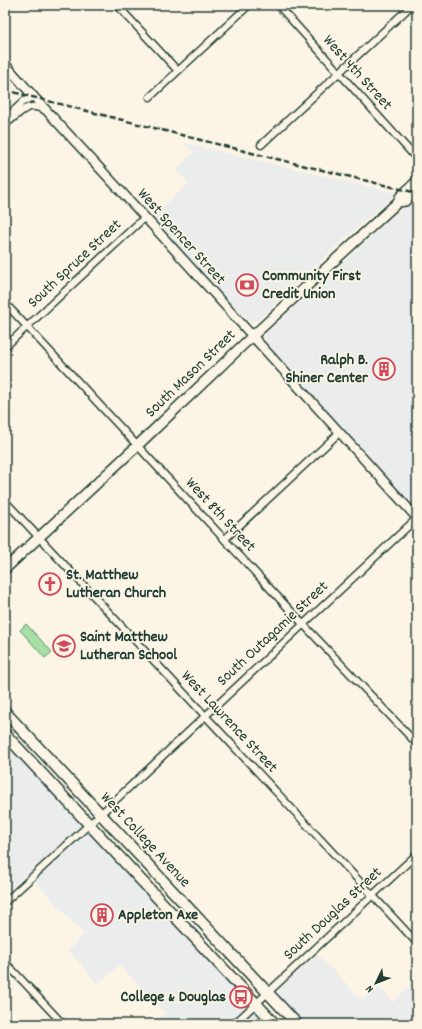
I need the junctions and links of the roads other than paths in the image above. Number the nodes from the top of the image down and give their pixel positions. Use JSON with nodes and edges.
{"nodes":[{"id":1,"x":117,"y":5,"type":"edge"},
{"id":2,"x":249,"y":5,"type":"edge"},
{"id":3,"x":278,"y":5,"type":"edge"},
{"id":4,"x":412,"y":5,"type":"edge"},
{"id":5,"x":5,"y":64,"type":"edge"},
{"id":6,"x":178,"y":71,"type":"junction"},
{"id":7,"x":339,"y":72,"type":"junction"},
{"id":8,"x":34,"y":97,"type":"junction"},
{"id":9,"x":150,"y":97,"type":"dead end"},
{"id":10,"x":47,"y":111,"type":"junction"},
{"id":11,"x":5,"y":120,"type":"edge"},
{"id":12,"x":5,"y":124,"type":"edge"},
{"id":13,"x":261,"y":145,"type":"dead end"},
{"id":14,"x":417,"y":159,"type":"edge"},
{"id":15,"x":417,"y":182,"type":"edge"},
{"id":16,"x":417,"y":189,"type":"edge"},
{"id":17,"x":398,"y":202,"type":"junction"},
{"id":18,"x":145,"y":217,"type":"junction"},
{"id":19,"x":5,"y":303,"type":"edge"},
{"id":20,"x":27,"y":326,"type":"junction"},
{"id":21,"x":252,"y":336,"type":"junction"},
{"id":22,"x":5,"y":347,"type":"edge"},
{"id":23,"x":339,"y":433,"type":"junction"},
{"id":24,"x":138,"y":445,"type":"junction"},
{"id":25,"x":5,"y":501,"type":"edge"},
{"id":26,"x":417,"y":518,"type":"edge"},
{"id":27,"x":38,"y":537,"type":"junction"},
{"id":28,"x":225,"y":539,"type":"junction"},
{"id":29,"x":5,"y":569,"type":"edge"},
{"id":30,"x":303,"y":624,"type":"junction"},
{"id":31,"x":5,"y":712,"type":"edge"},
{"id":32,"x":205,"y":716,"type":"junction"},
{"id":33,"x":5,"y":734,"type":"edge"},
{"id":34,"x":417,"y":744,"type":"edge"},
{"id":35,"x":95,"y":819,"type":"junction"},
{"id":36,"x":417,"y":854,"type":"edge"},
{"id":37,"x":372,"y":895,"type":"junction"},
{"id":38,"x":5,"y":902,"type":"edge"},
{"id":39,"x":417,"y":943,"type":"edge"},
{"id":40,"x":5,"y":962,"type":"edge"},
{"id":41,"x":268,"y":993,"type":"junction"},
{"id":42,"x":256,"y":1004,"type":"junction"},
{"id":43,"x":417,"y":1022,"type":"edge"},
{"id":44,"x":63,"y":1024,"type":"edge"},
{"id":45,"x":234,"y":1024,"type":"edge"},
{"id":46,"x":275,"y":1024,"type":"edge"},
{"id":47,"x":297,"y":1024,"type":"edge"},
{"id":48,"x":415,"y":1024,"type":"edge"}],
"edges":[{"from":1,"to":6,"type":"street"},
{"from":2,"to":6,"type":"street"},
{"from":3,"to":7,"type":"street","name":"West 4th Street"},
{"from":4,"to":7,"type":"street"},
{"from":5,"to":8,"type":"street","name":"West Spencer Street"},
{"from":6,"to":9,"type":"street"},
{"from":7,"to":13,"type":"street"},
{"from":7,"to":14,"type":"street","name":"West 4th Street"},
{"from":8,"to":10,"type":"street","name":"West Spencer Street"},
{"from":8,"to":11,"type":"street"},
{"from":10,"to":12,"type":"street"},
{"from":10,"to":18,"type":"street","name":"West Spencer Street"},
{"from":15,"to":17,"type":"main road","name":"South Mason Street"},
{"from":16,"to":17,"type":"main road","name":"South Mason Street"},
{"from":17,"to":21,"type":"main road","name":"South Mason Street"},
{"from":18,"to":20,"type":"street","name":"South Spruce Street"},
{"from":18,"to":21,"type":"street","name":"West Spencer Street"},
{"from":19,"to":20,"type":"street","name":"West 8th Street"},
{"from":20,"to":22,"type":"street","name":"South Spruce Street"},
{"from":20,"to":24,"type":"street","name":"West 8th Street"},
{"from":21,"to":23,"type":"street","name":"West Spencer Street"},
{"from":21,"to":24,"type":"main road","name":"South Mason Street"},
{"from":23,"to":26,"type":"street","name":"West Spencer Street"},
{"from":23,"to":28,"type":"street"},
{"from":24,"to":27,"type":"main road","name":"South Mason Street"},
{"from":24,"to":28,"type":"street","name":"West 8th Street"},
{"from":25,"to":27,"type":"street","name":"West Lawrence Street"},
{"from":26,"to":30,"type":"street","name":"South Outagamie Street"},
{"from":27,"to":29,"type":"main road","name":"South Mason Street"},
{"from":27,"to":32,"type":"street","name":"West Lawrence Street"},
{"from":28,"to":30,"type":"street","name":"West 8th Street"},
{"from":30,"to":32,"type":"street","name":"South Outagamie Street"},
{"from":30,"to":34,"type":"street","name":"West 8th Street"},
{"from":31,"to":35,"type":"main road","name":"West College Avenue"},
{"from":32,"to":35,"type":"street","name":"South Outagamie Street"},
{"from":32,"to":37,"type":"street","name":"West Lawrence Street"},
{"from":33,"to":35,"type":"main road","name":"West College Avenue"},
{"from":35,"to":38,"type":"street","name":"South Outagamie Street"},
{"from":35,"to":41,"type":"main road","name":"West College Avenue"},
{"from":35,"to":42,"type":"main road","name":"West College Avenue"},
{"from":36,"to":37,"type":"street","name":"South Douglas Street"},
{"from":37,"to":39,"type":"street","name":"West Lawrence Street"},
{"from":37,"to":41,"type":"street","name":"South Douglas Street"},
{"from":40,"to":44,"type":"street"},
{"from":41,"to":42,"type":"street","name":"South Douglas Street"},
{"from":41,"to":47,"type":"main road","name":"West College Avenue"},
{"from":42,"to":45,"type":"street","name":"South Douglas Street"},
{"from":42,"to":46,"type":"main road","name":"West College Avenue"},
{"from":43,"to":48,"type":"street"}]}
